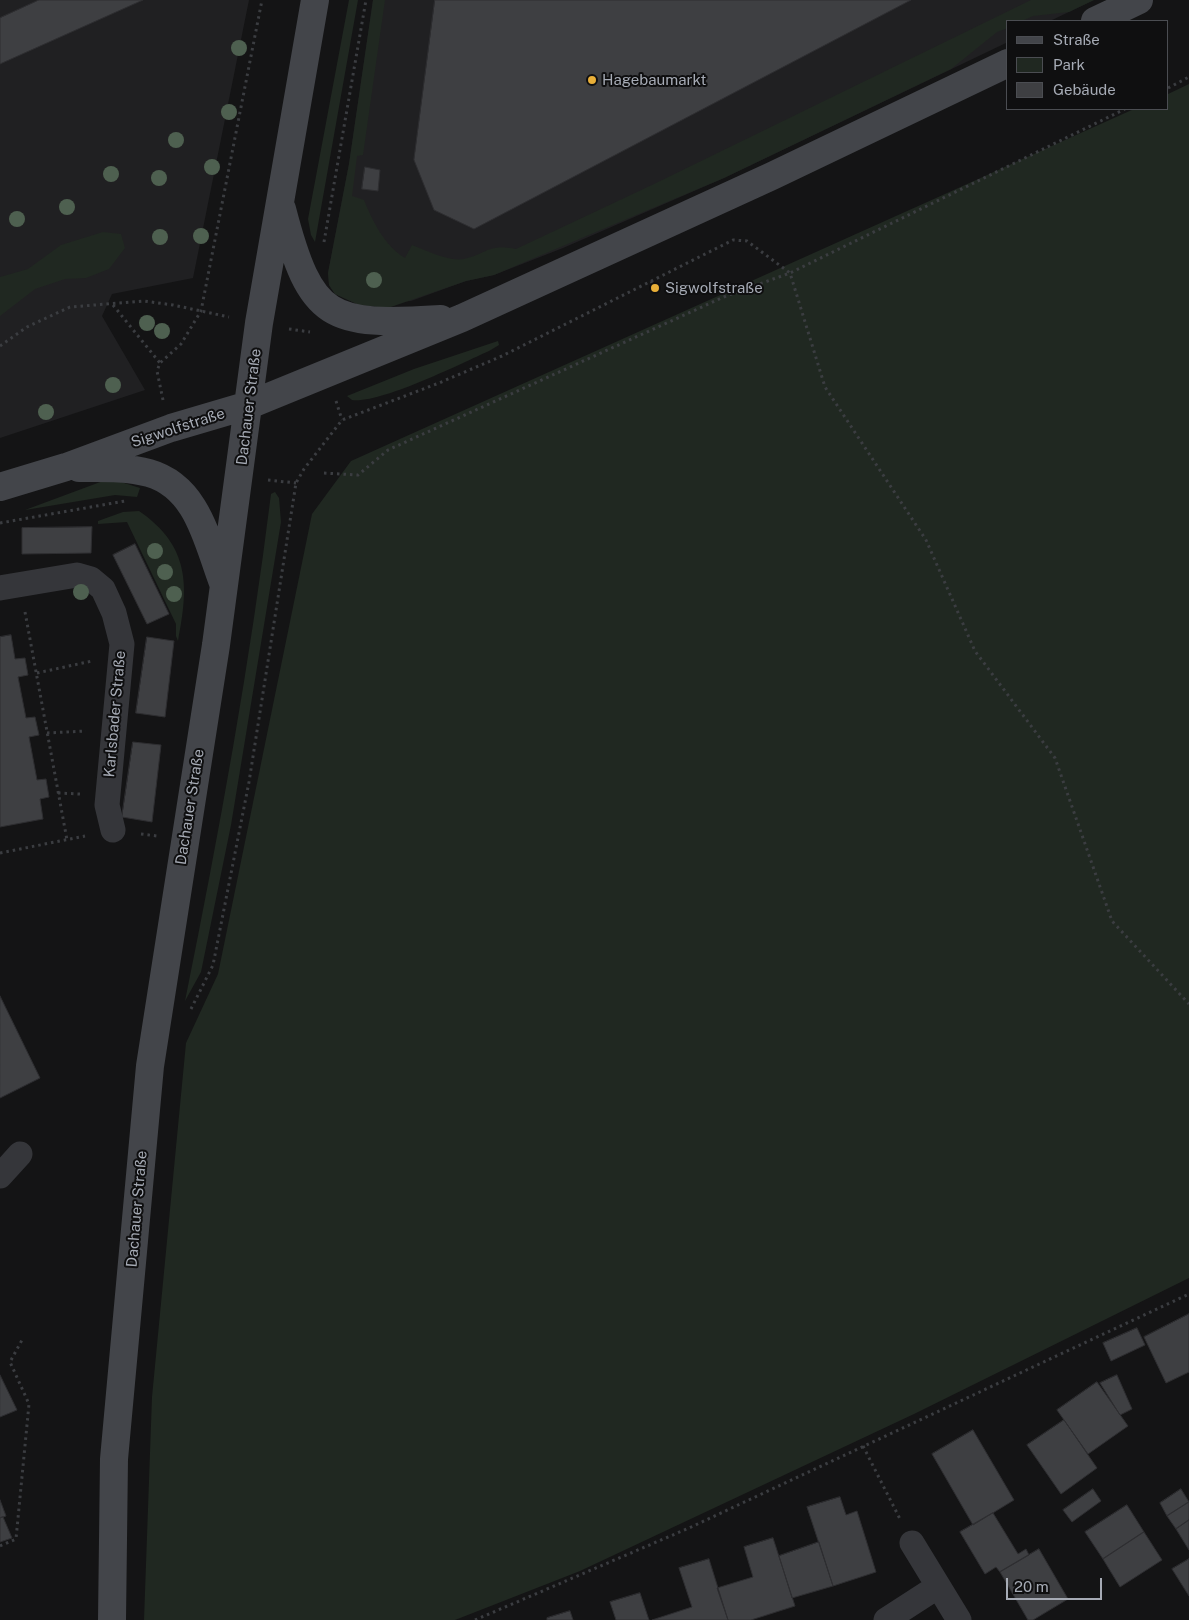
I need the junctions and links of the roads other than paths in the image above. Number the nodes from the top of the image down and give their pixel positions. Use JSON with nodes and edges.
{"nodes":[{"id":1,"x":315,"y":0,"type":"edge"},
{"id":2,"x":1139,"y":0,"type":"edge"},
{"id":3,"x":1098,"y":20,"type":"edge"},
{"id":4,"x":1006,"y":65,"type":"edge"},
{"id":5,"x":280,"y":200,"type":"junction"},
{"id":6,"x":462,"y":318,"type":"junction"},
{"id":7,"x":249,"y":405,"type":"junction"},
{"id":8,"x":66,"y":467,"type":"junction"},
{"id":9,"x":0,"y":487,"type":"edge"},
{"id":10,"x":10,"y":586,"type":"edge"},
{"id":11,"x":224,"y":587,"type":"junction"},
{"id":12,"x":113,"y":830,"type":"road end"},
{"id":13,"x":20,"y":1154,"type":"dead end"},
{"id":14,"x":0,"y":1176,"type":"edge"},
{"id":15,"x":912,"y":1543,"type":"road end"},
{"id":16,"x":938,"y":1587,"type":"junction"},
{"id":17,"x":112,"y":1620,"type":"edge"},
{"id":18,"x":886,"y":1620,"type":"edge"},
{"id":19,"x":959,"y":1620,"type":"edge"}],
"edges":[{"from":1,"to":5,"type":"street","name":"Dachauer Straße"},
{"from":2,"to":3,"type":"street"},
{"from":4,"to":6,"type":"street","name":"Sigwolfstraße"},
{"from":5,"to":6,"type":"street"},
{"from":5,"to":7,"type":"street","name":"Dachauer Straße"},
{"from":6,"to":7,"type":"street","name":"Sigwolfstraße"},
{"from":7,"to":8,"type":"street","name":"Sigwolfstraße"},
{"from":7,"to":11,"type":"street","name":"Dachauer Straße"},
{"from":8,"to":9,"type":"street","name":"Sigwolfstraße"},
{"from":8,"to":11,"type":"street"},
{"from":10,"to":12,"type":"street","name":"Karlsbader Straße"},
{"from":11,"to":17,"type":"street","name":"Dachauer Straße"},
{"from":13,"to":14,"type":"street"},
{"from":15,"to":16,"type":"street"},
{"from":16,"to":18,"type":"street"},
{"from":16,"to":19,"type":"street"}]}
